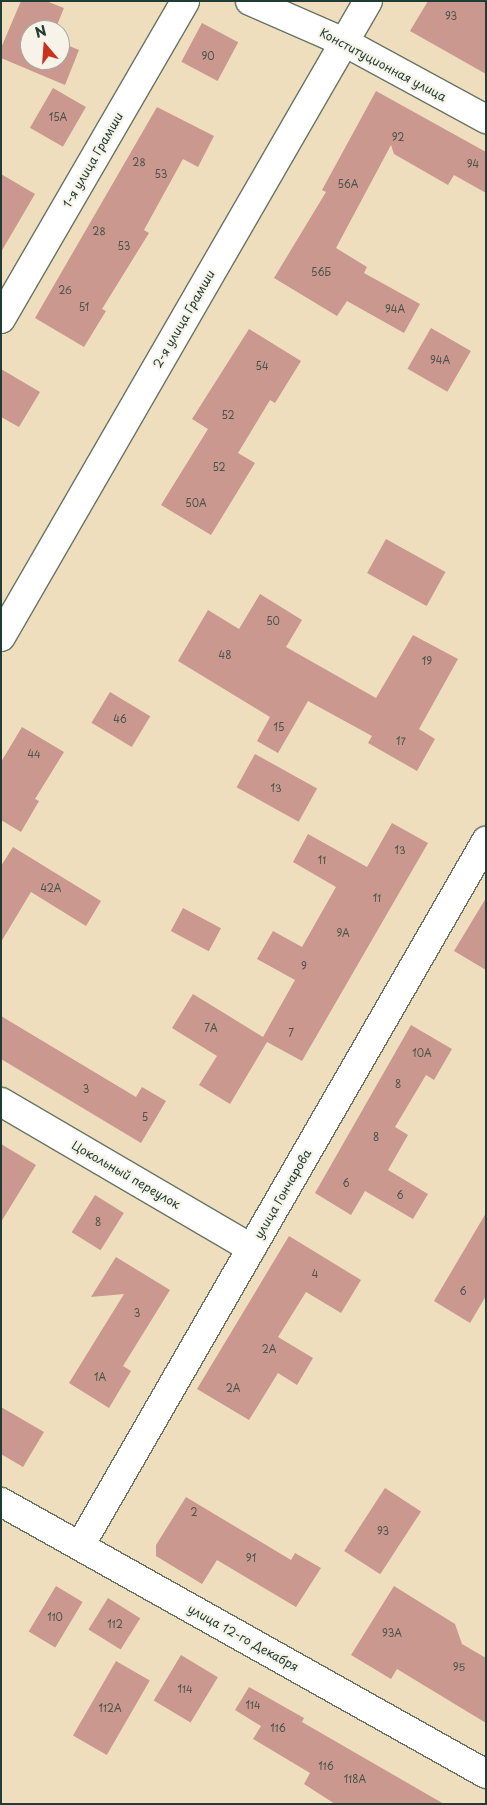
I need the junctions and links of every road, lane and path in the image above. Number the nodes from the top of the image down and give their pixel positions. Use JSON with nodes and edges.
{"nodes":[{"id":1,"x":185,"y":1,"type":"edge"},
{"id":2,"x":250,"y":1,"type":"edge"},
{"id":3,"x":368,"y":1,"type":"edge"},
{"id":4,"x":344,"y":42,"type":"junction"},
{"id":5,"x":486,"y":119,"type":"edge"},
{"id":6,"x":1,"y":319,"type":"edge"},
{"id":7,"x":1,"y":636,"type":"edge"},
{"id":8,"x":486,"y":842,"type":"edge"},
{"id":9,"x":1,"y":1102,"type":"edge"},
{"id":10,"x":252,"y":1248,"type":"junction"},
{"id":11,"x":1,"y":1502,"type":"edge"},
{"id":12,"x":80,"y":1546,"type":"junction"},
{"id":13,"x":486,"y":1774,"type":"edge"}],
"edges":[{"from":1,"to":6,"type":"street","name":"1-я улица Грамши"},
{"from":2,"to":4,"type":"street","name":"Конституционная улица"},
{"from":3,"to":4,"type":"street","name":"2-я улица Грамши"},
{"from":4,"to":5,"type":"street","name":"Конституционная улица"},
{"from":4,"to":7,"type":"street","name":"2-я улица Грамши"},
{"from":8,"to":10,"type":"street","name":"улица Гончарова"},
{"from":9,"to":10,"type":"street","name":"Цокольный переулок"},
{"from":10,"to":12,"type":"street","name":"улица Гончарова"},
{"from":11,"to":12,"type":"street","name":"улица 12-го Декабря"},
{"from":12,"to":13,"type":"street","name":"улица 12-го Декабря"}]}
